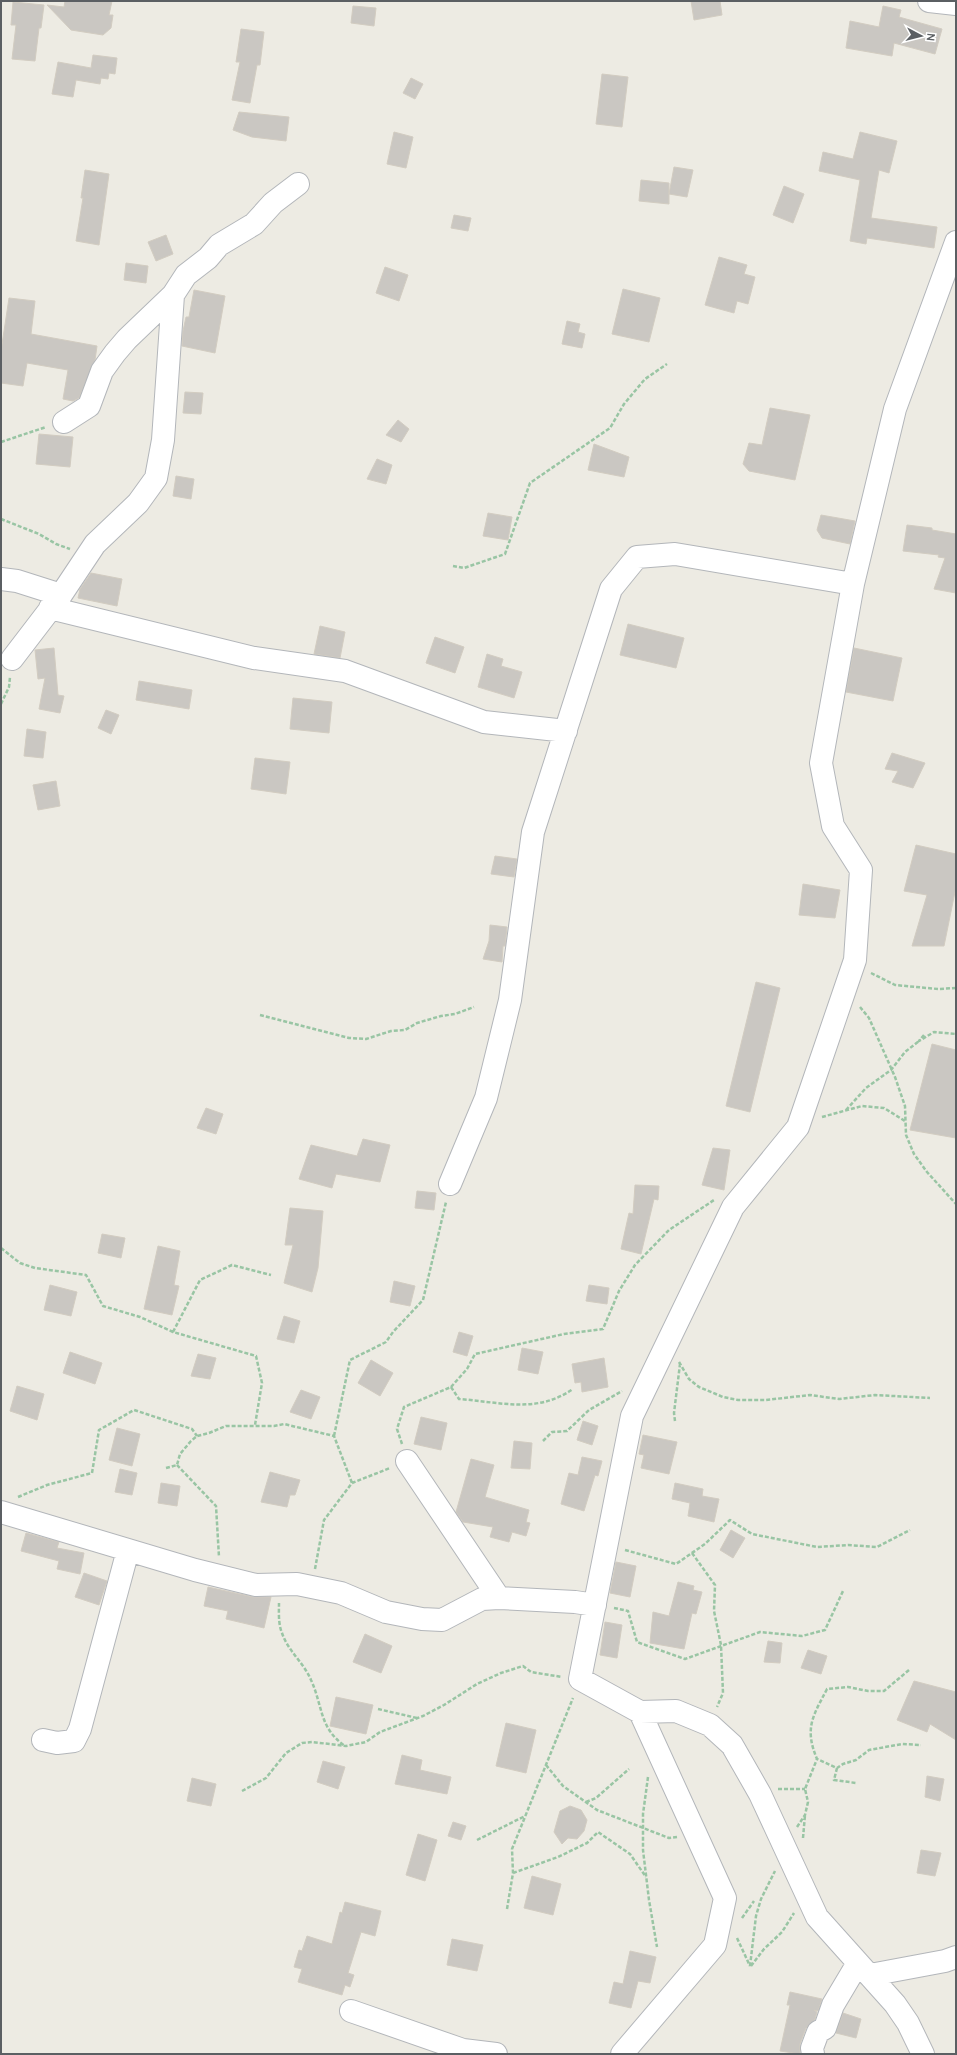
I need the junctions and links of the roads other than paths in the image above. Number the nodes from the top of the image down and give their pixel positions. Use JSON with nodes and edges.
{"nodes":[{"id":1,"x":929,"y":1,"type":"edge"},
{"id":2,"x":956,"y":4,"type":"edge"},
{"id":3,"x":298,"y":184,"type":"dead end"},
{"id":4,"x":956,"y":242,"type":"edge"},
{"id":5,"x":173,"y":294,"type":"junction"},
{"id":6,"x":64,"y":422,"type":"road end"},
{"id":7,"x":1,"y":579,"type":"edge"},
{"id":8,"x":853,"y":584,"type":"junction"},
{"id":9,"x":55,"y":602,"type":"junction"},
{"id":10,"x":12,"y":659,"type":"road end"},
{"id":11,"x":566,"y":731,"type":"junction"},
{"id":12,"x":450,"y":1184,"type":"road end"},
{"id":13,"x":407,"y":1461,"type":"road end"},
{"id":14,"x":8,"y":1506,"type":"edge"},
{"id":15,"x":128,"y":1550,"type":"junction"},
{"id":16,"x":499,"y":1598,"type":"junction"},
{"id":17,"x":595,"y":1605,"type":"junction"},
{"id":18,"x":640,"y":1712,"type":"junction"},
{"id":19,"x":43,"y":1740,"type":"dead end"},
{"id":20,"x":956,"y":1957,"type":"edge"},
{"id":21,"x":864,"y":1969,"type":"junction"},
{"id":22,"x":351,"y":2011,"type":"dead end"},
{"id":23,"x":463,"y":2052,"type":"edge"},
{"id":24,"x":496,"y":2054,"type":"edge"},
{"id":25,"x":622,"y":2054,"type":"edge"},
{"id":26,"x":813,"y":2054,"type":"edge"},
{"id":27,"x":923,"y":2054,"type":"edge"}],
"edges":[{"from":1,"to":2,"type":"street"},
{"from":3,"to":5,"type":"street"},
{"from":4,"to":8,"type":"street"},
{"from":5,"to":6,"type":"street"},
{"from":5,"to":9,"type":"street"},
{"from":7,"to":9,"type":"street"},
{"from":8,"to":11,"type":"street"},
{"from":8,"to":17,"type":"street"},
{"from":9,"to":10,"type":"street"},
{"from":9,"to":11,"type":"street"},
{"from":11,"to":12,"type":"street"},
{"from":13,"to":16,"type":"street"},
{"from":14,"to":15,"type":"street"},
{"from":15,"to":16,"type":"street"},
{"from":15,"to":19,"type":"street"},
{"from":16,"to":17,"type":"street"},
{"from":17,"to":18,"type":"street"},
{"from":18,"to":21,"type":"street"},
{"from":18,"to":25,"type":"street"},
{"from":20,"to":21,"type":"street"},
{"from":21,"to":26,"type":"street"},
{"from":21,"to":27,"type":"street"},
{"from":22,"to":23,"type":"street"},
{"from":23,"to":24,"type":"street"}]}
